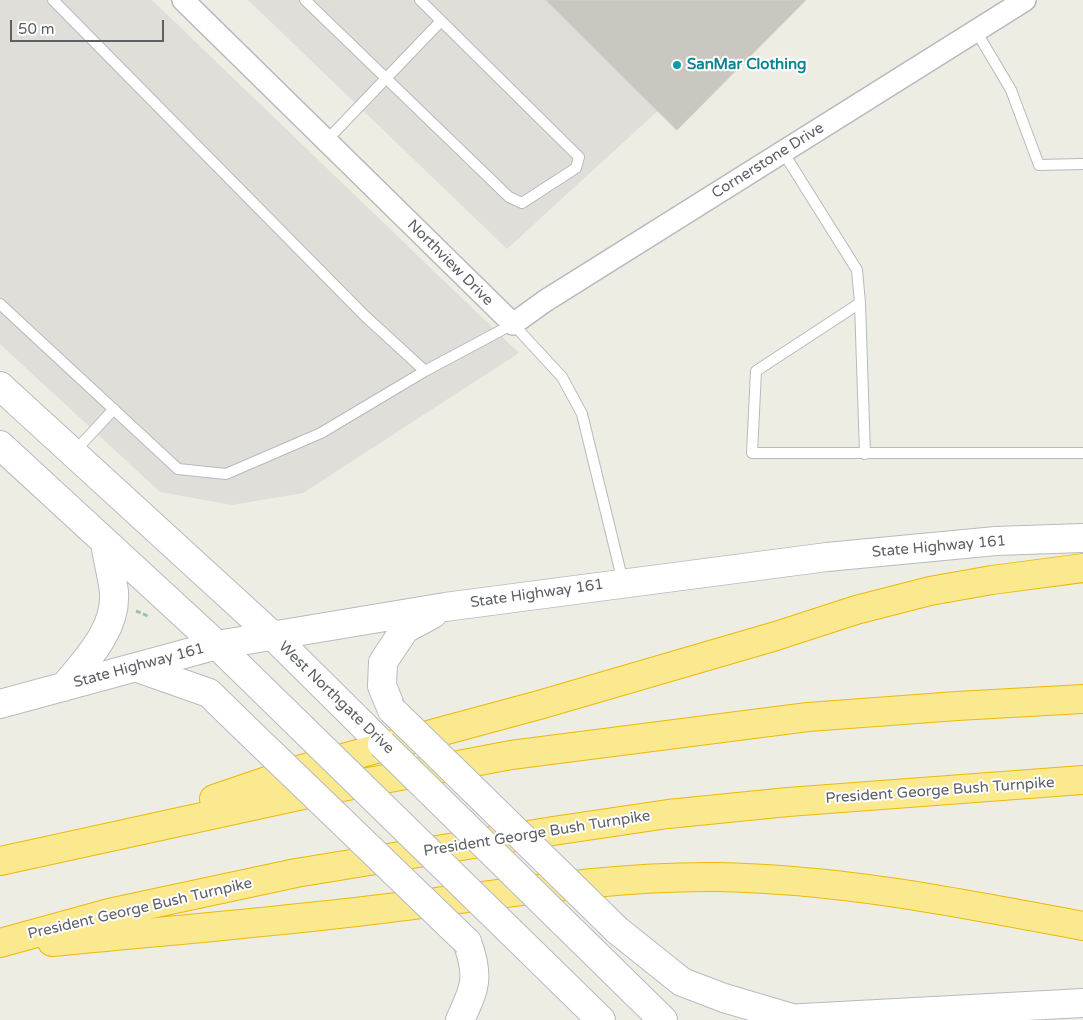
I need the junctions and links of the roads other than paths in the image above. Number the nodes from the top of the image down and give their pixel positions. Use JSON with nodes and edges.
{"nodes":[{"id":1,"x":53,"y":0,"type":"edge"},
{"id":2,"x":183,"y":0,"type":"edge"},
{"id":3,"x":305,"y":0,"type":"edge"},
{"id":4,"x":420,"y":0,"type":"edge"},
{"id":5,"x":1025,"y":0,"type":"edge"},
{"id":6,"x":441,"y":21,"type":"junction"},
{"id":7,"x":976,"y":31,"type":"junction"},
{"id":8,"x":386,"y":79,"type":"junction"},
{"id":9,"x":326,"y":141,"type":"junction"},
{"id":10,"x":783,"y":152,"type":"junction"},
{"id":11,"x":1083,"y":164,"type":"edge"},
{"id":12,"x":860,"y":303,"type":"junction"},
{"id":13,"x":0,"y":304,"type":"edge"},
{"id":14,"x":513,"y":324,"type":"junction"},
{"id":15,"x":425,"y":371,"type":"junction"},
{"id":16,"x":0,"y":386,"type":"edge"},
{"id":17,"x":114,"y":410,"type":"junction"},
{"id":18,"x":0,"y":445,"type":"edge"},
{"id":19,"x":73,"y":453,"type":"junction"},
{"id":20,"x":1083,"y":453,"type":"edge"},
{"id":21,"x":865,"y":454,"type":"junction"},
{"id":22,"x":1083,"y":538,"type":"edge"},
{"id":23,"x":105,"y":542,"type":"junction"},
{"id":24,"x":1083,"y":568,"type":"edge"},
{"id":25,"x":623,"y":582,"type":"junction"},
{"id":26,"x":445,"y":607,"type":"junction"},
{"id":27,"x":270,"y":634,"type":"junction"},
{"id":28,"x":217,"y":645,"type":"junction"},
{"id":29,"x":138,"y":668,"type":"junction"},
{"id":30,"x":64,"y":687,"type":"junction"},
{"id":31,"x":1083,"y":699,"type":"edge"},
{"id":32,"x":0,"y":704,"type":"edge"},
{"id":33,"x":1083,"y":780,"type":"edge"},
{"id":34,"x":107,"y":836,"type":"junction"},
{"id":35,"x":0,"y":861,"type":"edge"},
{"id":36,"x":1083,"y":926,"type":"edge"},
{"id":37,"x":0,"y":943,"type":"edge"},
{"id":38,"x":0,"y":947,"type":"edge"},
{"id":39,"x":1083,"y":1002,"type":"edge"},
{"id":40,"x":781,"y":1019,"type":"edge"},
{"id":41,"x":460,"y":1020,"type":"edge"},
{"id":42,"x":602,"y":1020,"type":"edge"},
{"id":43,"x":663,"y":1020,"type":"edge"}],
"edges":[{"from":1,"to":15,"type":"lane"},
{"from":2,"to":9,"type":"street","name":"Northview Drive"},
{"from":3,"to":8,"type":"lane"},
{"from":4,"to":6,"type":"lane"},
{"from":5,"to":7,"type":"street","name":"Cornerstone Drive"},
{"from":6,"to":8,"type":"lane"},
{"from":6,"to":8,"type":"lane"},
{"from":7,"to":10,"type":"street","name":"Cornerstone Drive"},
{"from":7,"to":11,"type":"lane"},
{"from":8,"to":9,"type":"lane"},
{"from":9,"to":14,"type":"street","name":"Northview Drive"},
{"from":10,"to":12,"type":"lane"},
{"from":10,"to":14,"type":"street","name":"Cornerstone Drive"},
{"from":12,"to":21,"type":"lane"},
{"from":12,"to":21,"type":"lane"},
{"from":13,"to":17,"type":"lane"},
{"from":14,"to":15,"type":"lane"},
{"from":14,"to":25,"type":"lane","name":"Northview Drive"},
{"from":15,"to":17,"type":"lane"},
{"from":16,"to":19,"type":"main road","name":"West Northgate Drive"},
{"from":17,"to":19,"type":"lane"},
{"from":18,"to":23,"type":"main road"},
{"from":19,"to":27,"type":"main road","name":"West Northgate Drive"},
{"from":20,"to":21,"type":"lane"},
{"from":22,"to":25,"type":"main road","name":"State Highway 161"},
{"from":23,"to":28,"type":"main road"},
{"from":23,"to":30,"type":"main road"},
{"from":24,"to":34,"type":"highway"},
{"from":25,"to":26,"type":"main road","name":"State Highway 161"},
{"from":26,"to":27,"type":"main road","name":"State Highway 161"},
{"from":26,"to":40,"type":"main road","bridge":true},
{"from":27,"to":28,"type":"main road","name":"State Highway 161"},
{"from":27,"to":43,"type":"main road","name":"West Northgate Drive","bridge":true},
{"from":28,"to":29,"type":"main road","name":"State Highway 161"},
{"from":28,"to":42,"type":"main road","bridge":true},
{"from":29,"to":30,"type":"main road","name":"State Highway 161"},
{"from":29,"to":41,"type":"main road","bridge":true},
{"from":30,"to":32,"type":"main road","name":"State Highway 161"},
{"from":31,"to":34,"type":"highway"},
{"from":33,"to":37,"type":"highway","name":"President George Bush Turnpike"},
{"from":34,"to":35,"type":"highway"},
{"from":36,"to":38,"type":"highway"},
{"from":39,"to":40,"type":"main road"}]}
